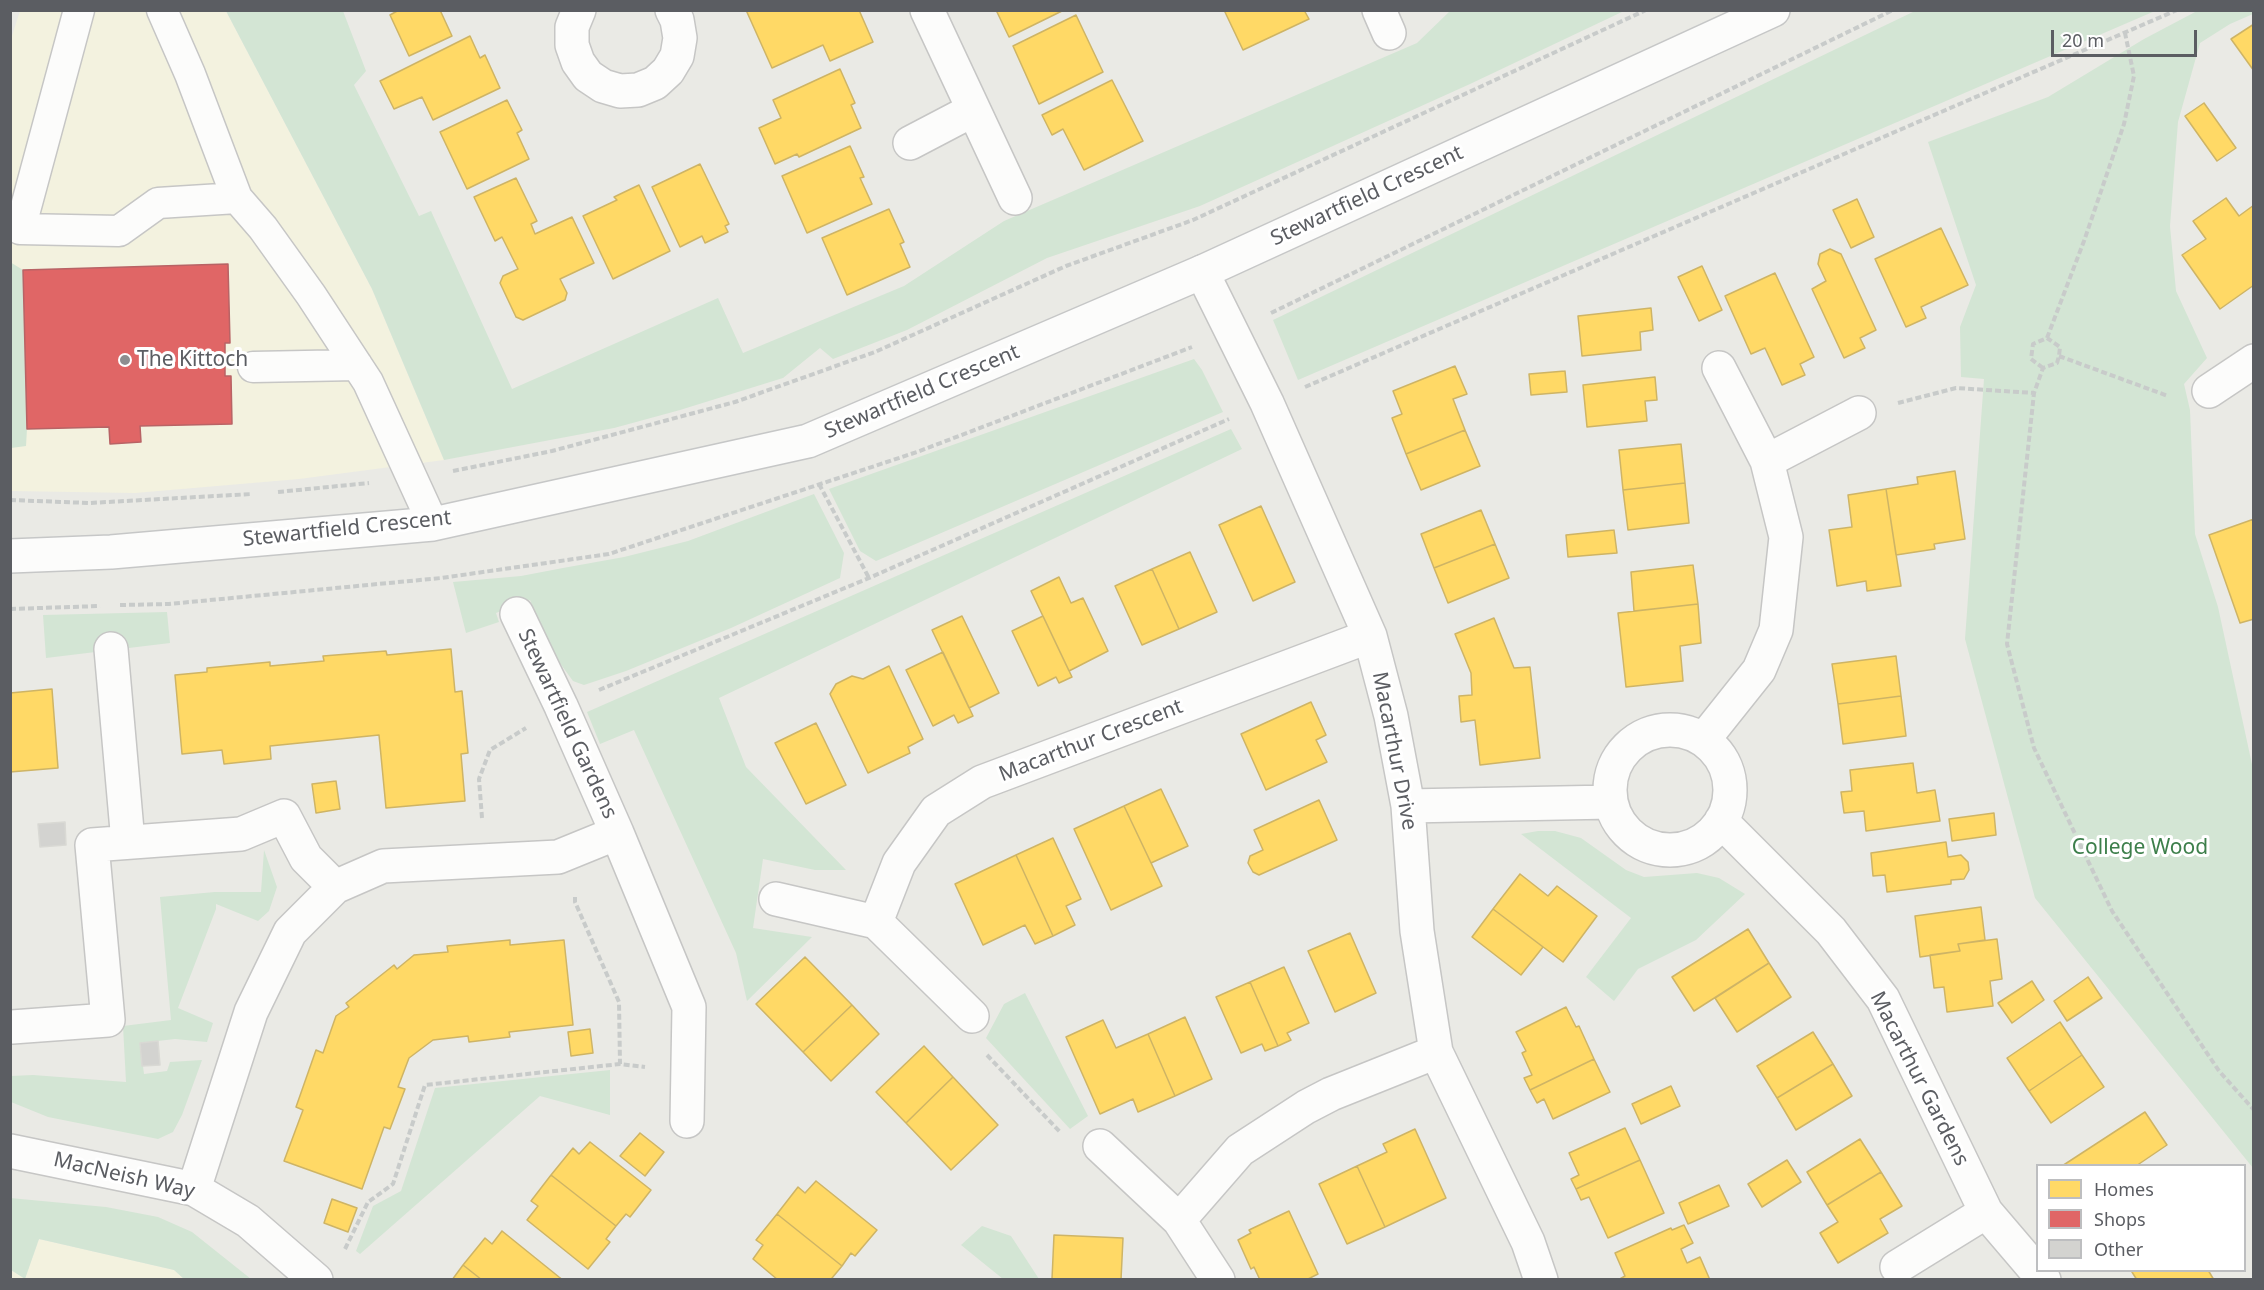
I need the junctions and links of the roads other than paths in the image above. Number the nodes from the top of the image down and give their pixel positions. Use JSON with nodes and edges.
{"nodes":[{"id":1,"x":79,"y":10,"type":"edge"},
{"id":2,"x":162,"y":10,"type":"edge"},
{"id":3,"x":579,"y":10,"type":"edge"},
{"id":4,"x":672,"y":10,"type":"edge"},
{"id":5,"x":927,"y":10,"type":"edge"},
{"id":6,"x":1773,"y":10,"type":"edge"},
{"id":7,"x":973,"y":110,"type":"junction"},
{"id":8,"x":910,"y":143,"type":"dead end"},
{"id":9,"x":237,"y":198,"type":"junction"},
{"id":10,"x":1015,"y":198,"type":"dead end"},
{"id":11,"x":1202,"y":272,"type":"junction"},
{"id":12,"x":2253,"y":362,"type":"edge"},
{"id":13,"x":357,"y":365,"type":"junction"},
{"id":14,"x":253,"y":367,"type":"dead end"},
{"id":15,"x":1719,"y":368,"type":"dead end"},
{"id":16,"x":2209,"y":391,"type":"road end"},
{"id":17,"x":1859,"y":413,"type":"road end"},
{"id":18,"x":1767,"y":461,"type":"junction"},
{"id":19,"x":433,"y":524,"type":"junction"},
{"id":20,"x":10,"y":556,"type":"edge"},
{"id":21,"x":517,"y":614,"type":"dead end"},
{"id":22,"x":1370,"y":636,"type":"junction"},
{"id":23,"x":111,"y":649,"type":"dead end"},
{"id":24,"x":1704,"y":739,"type":"junction"},
{"id":25,"x":1611,"y":802,"type":"junction"},
{"id":26,"x":1408,"y":806,"type":"junction"},
{"id":27,"x":1721,"y":821,"type":"junction"},
{"id":28,"x":617,"y":833,"type":"junction"},
{"id":29,"x":128,"y":842,"type":"junction"},
{"id":30,"x":335,"y":887,"type":"junction"},
{"id":31,"x":776,"y":899,"type":"dead end"},
{"id":32,"x":876,"y":922,"type":"junction"},
{"id":33,"x":972,"y":1016,"type":"road end"},
{"id":34,"x":12,"y":1028,"type":"dead end"},
{"id":35,"x":1436,"y":1052,"type":"junction"},
{"id":36,"x":687,"y":1120,"type":"dead end"},
{"id":37,"x":1100,"y":1146,"type":"road end"},
{"id":38,"x":10,"y":1151,"type":"edge"},
{"id":39,"x":194,"y":1189,"type":"junction"},
{"id":40,"x":1986,"y":1212,"type":"junction"},
{"id":41,"x":1179,"y":1220,"type":"junction"},
{"id":42,"x":1897,"y":1268,"type":"dead end"},
{"id":43,"x":2036,"y":1271,"type":"edge"},
{"id":44,"x":316,"y":1280,"type":"edge"},
{"id":45,"x":1218,"y":1280,"type":"edge"},
{"id":46,"x":1541,"y":1280,"type":"edge"}],
"edges":[{"from":1,"to":9,"type":"lane"},
{"from":2,"to":9,"type":"lane"},
{"from":3,"to":4,"type":"street"},
{"from":5,"to":7,"type":"street"},
{"from":6,"to":11,"type":"street","name":"Stewartfield Crescent"},
{"from":7,"to":8,"type":"street"},
{"from":7,"to":10,"type":"street"},
{"from":9,"to":13,"type":"lane"},
{"from":11,"to":19,"type":"street","name":"Stewartfield Crescent"},
{"from":11,"to":22,"type":"street","name":"Macarthur Drive"},
{"from":12,"to":16,"type":"street"},
{"from":13,"to":14,"type":"lane"},
{"from":13,"to":19,"type":"lane"},
{"from":15,"to":18,"type":"street"},
{"from":17,"to":18,"type":"street"},
{"from":18,"to":24,"type":"street"},
{"from":19,"to":20,"type":"street","name":"Stewartfield Crescent"},
{"from":21,"to":28,"type":"street","name":"Stewartfield Gardens"},
{"from":22,"to":26,"type":"street","name":"Macarthur Drive"},
{"from":22,"to":32,"type":"street","name":"Macarthur Crescent"},
{"from":23,"to":29,"type":"street"},
{"from":24,"to":25,"type":"street"},
{"from":24,"to":27,"type":"street"},
{"from":25,"to":26,"type":"street"},
{"from":25,"to":27,"type":"street"},
{"from":26,"to":35,"type":"street","name":"Macarthur Drive"},
{"from":27,"to":40,"type":"street","name":"Macarthur Gardens"},
{"from":28,"to":30,"type":"street","name":"Stewartfield Gardens"},
{"from":28,"to":36,"type":"street","name":"Stewartfield Gardens"},
{"from":29,"to":30,"type":"street"},
{"from":29,"to":34,"type":"street"},
{"from":30,"to":39,"type":"street","name":"Stewartfield Gardens"},
{"from":31,"to":32,"type":"street"},
{"from":32,"to":33,"type":"street"},
{"from":35,"to":41,"type":"street"},
{"from":35,"to":46,"type":"street","name":"Macarthur Drive"},
{"from":37,"to":41,"type":"street"},
{"from":38,"to":39,"type":"street","name":"MacNeish Way"},
{"from":39,"to":44,"type":"street","name":"MacNeish Way"},
{"from":40,"to":42,"type":"street"},
{"from":40,"to":43,"type":"street","name":"Macarthur Gardens"},
{"from":41,"to":45,"type":"street"}]}
